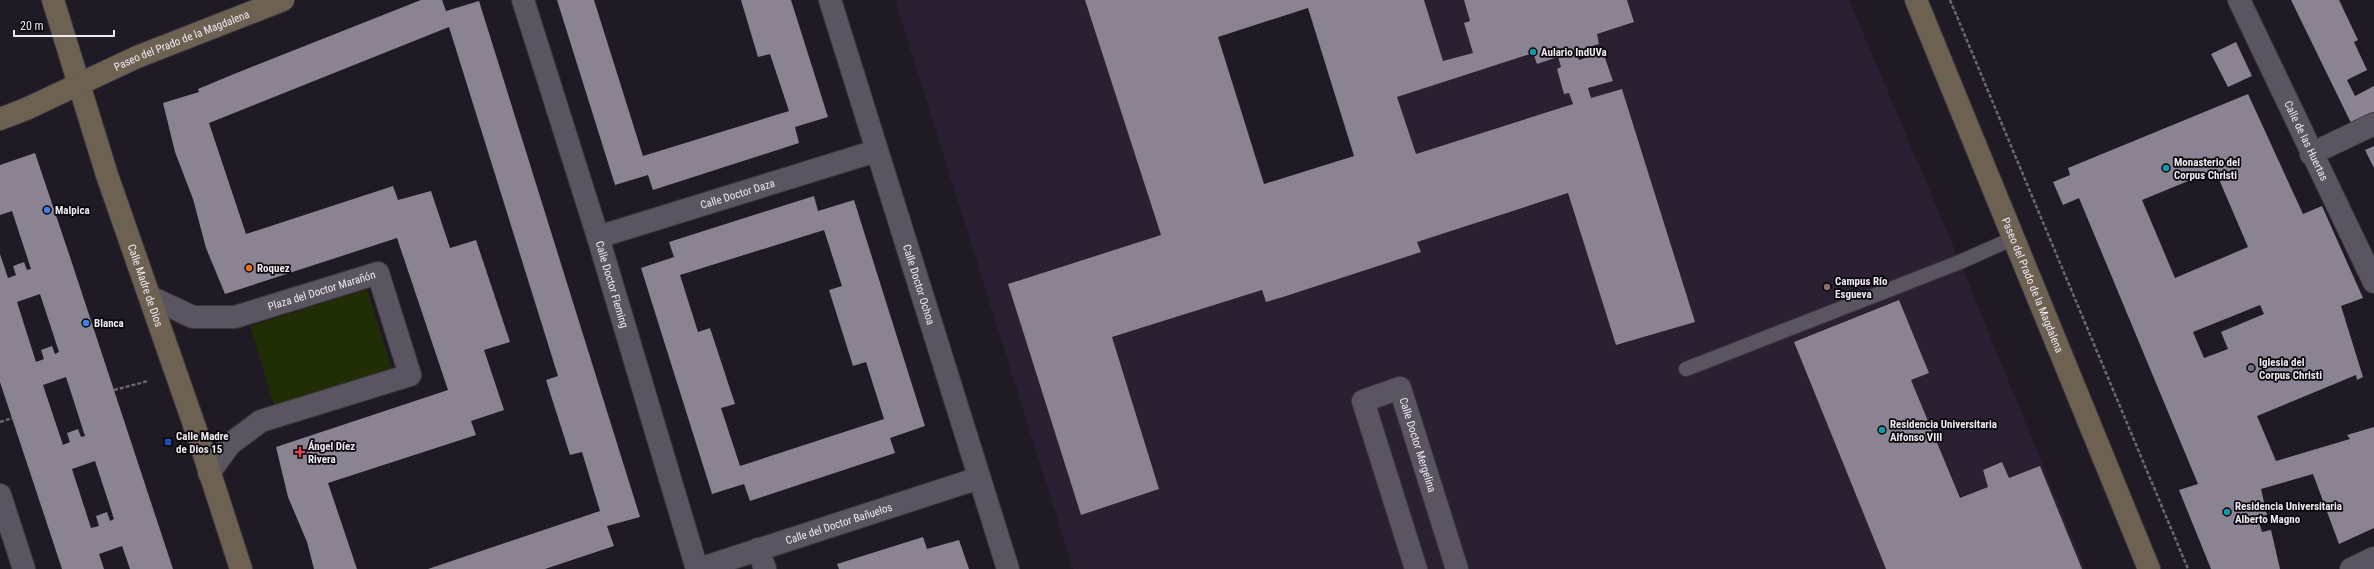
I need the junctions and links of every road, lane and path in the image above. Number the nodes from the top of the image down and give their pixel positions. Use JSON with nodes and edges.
{"nodes":[{"id":1,"x":53,"y":0,"type":"edge"},
{"id":2,"x":283,"y":0,"type":"edge"},
{"id":3,"x":524,"y":0,"type":"edge"},
{"id":4,"x":830,"y":0,"type":"edge"},
{"id":5,"x":1916,"y":0,"type":"edge"},
{"id":6,"x":1950,"y":0,"type":"edge"},
{"id":7,"x":2239,"y":0,"type":"edge"},
{"id":8,"x":80,"y":83,"type":"junction"},
{"id":9,"x":0,"y":119,"type":"edge"},
{"id":10,"x":2374,"y":124,"type":"edge"},
{"id":11,"x":876,"y":151,"type":"junction"},
{"id":12,"x":2311,"y":154,"type":"junction"},
{"id":13,"x":598,"y":237,"type":"junction"},
{"id":14,"x":2014,"y":238,"type":"junction"},
{"id":15,"x":2374,"y":282,"type":"edge"},
{"id":16,"x":150,"y":297,"type":"junction"},
{"id":17,"x":1686,"y":369,"type":"dead end"},
{"id":18,"x":176,"y":373,"type":"junction"},
{"id":19,"x":114,"y":390,"type":"dead end"},
{"id":20,"x":12,"y":418,"type":"dead end"},
{"id":21,"x":0,"y":422,"type":"edge"},
{"id":22,"x":209,"y":473,"type":"junction"},
{"id":23,"x":979,"y":478,"type":"junction"},
{"id":24,"x":0,"y":495,"type":"edge"},
{"id":25,"x":2374,"y":558,"type":"edge"},
{"id":26,"x":762,"y":559,"type":"edge"},
{"id":27,"x":24,"y":569,"type":"edge"},
{"id":28,"x":241,"y":569,"type":"edge"},
{"id":29,"x":698,"y":569,"type":"edge"},
{"id":30,"x":1008,"y":569,"type":"edge"},
{"id":31,"x":1416,"y":569,"type":"edge"},
{"id":32,"x":1457,"y":569,"type":"edge"},
{"id":33,"x":2149,"y":569,"type":"edge"},
{"id":34,"x":2188,"y":569,"type":"edge"},
{"id":35,"x":2351,"y":569,"type":"edge"}],
"edges":[{"from":1,"to":8,"type":"street","name":"Calle Madre de Dios"},
{"from":2,"to":8,"type":"street","name":"Paseo del Prado de la Magdalena"},
{"from":3,"to":13,"type":"street","name":"Calle Doctor Fleming"},
{"from":4,"to":11,"type":"street","name":"Calle Doctor Ochoa"},
{"from":5,"to":14,"type":"street","name":"Paseo del Prado de la Magdalena"},
{"from":6,"to":34,"type":"path"},
{"from":7,"to":12,"type":"street","name":"Calle de las Huertas"},
{"from":8,"to":9,"type":"street","name":"Paseo del Prado de la Magdalena"},
{"from":8,"to":16,"type":"street","name":"Calle Madre de Dios"},
{"from":10,"to":12,"type":"street"},
{"from":11,"to":13,"type":"street","name":"Calle Doctor Daza"},
{"from":11,"to":23,"type":"street","name":"Calle Doctor Ochoa"},
{"from":12,"to":15,"type":"street","name":"Calle de las Huertas"},
{"from":13,"to":29,"type":"street","name":"Calle Doctor Fleming"},
{"from":14,"to":17,"type":"lane"},
{"from":14,"to":33,"type":"street","name":"Paseo del Prado de la Magdalena"},
{"from":16,"to":18,"type":"street","name":"Calle Madre de Dios"},
{"from":16,"to":22,"type":"street","name":"Plaza del Doctor Marañón"},
{"from":18,"to":19,"type":"path"},
{"from":18,"to":22,"type":"street","name":"Calle Madre de Dios"},
{"from":20,"to":21,"type":"path"},
{"from":22,"to":28,"type":"street","name":"Calle Madre de Dios"},
{"from":23,"to":26,"type":"street","name":"Calle del Doctor Bañuelos"},
{"from":23,"to":30,"type":"street","name":"Calle Doctor Ochoa"},
{"from":24,"to":27,"type":"street"},
{"from":25,"to":35,"type":"street"},
{"from":26,"to":29,"type":"street","name":"Calle del Doctor Bañuelos"},
{"from":31,"to":32,"type":"street","name":"Calle Doctor Mergelina"}]}
